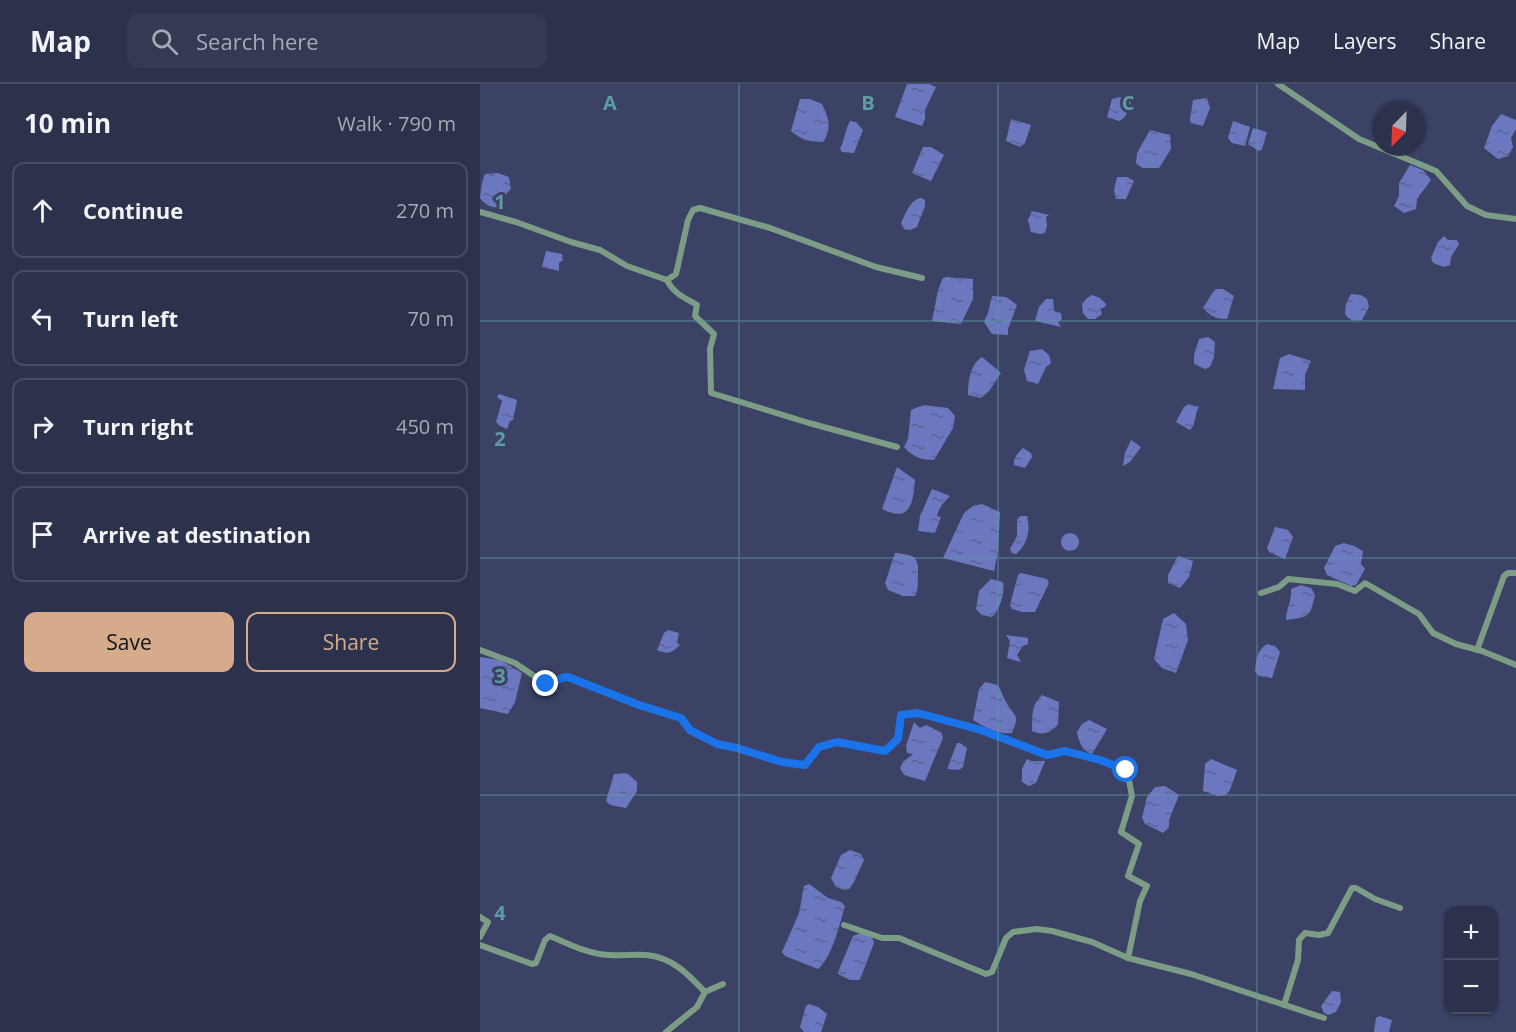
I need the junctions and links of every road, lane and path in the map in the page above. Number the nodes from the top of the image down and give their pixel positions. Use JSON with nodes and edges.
{"nodes":[{"id":1,"x":1278,"y":84,"type":"edge"},
{"id":2,"x":480,"y":212,"type":"edge"},
{"id":3,"x":1516,"y":219,"type":"edge"},
{"id":4,"x":922,"y":278,"type":"dead end"},
{"id":5,"x":667,"y":280,"type":"junction"},
{"id":6,"x":897,"y":447,"type":"dead end"},
{"id":7,"x":1516,"y":573,"type":"edge"},
{"id":8,"x":1261,"y":593,"type":"dead end"},
{"id":9,"x":480,"y":650,"type":"edge"},
{"id":10,"x":1477,"y":650,"type":"junction"},
{"id":11,"x":1516,"y":665,"type":"edge"},
{"id":12,"x":1400,"y":908,"type":"dead end"},
{"id":13,"x":480,"y":917,"type":"edge"},
{"id":14,"x":844,"y":925,"type":"dead end"},
{"id":15,"x":480,"y":938,"type":"edge"},
{"id":16,"x":480,"y":945,"type":"edge"},
{"id":17,"x":1128,"y":958,"type":"junction"},
{"id":18,"x":723,"y":984,"type":"dead end"},
{"id":19,"x":705,"y":992,"type":"junction"},
{"id":20,"x":1284,"y":1005,"type":"junction"},
{"id":21,"x":1324,"y":1018,"type":"dead end"},
{"id":22,"x":666,"y":1032,"type":"edge"}],
"edges":[{"from":1,"to":3,"type":"street"},
{"from":2,"to":5,"type":"street"},
{"from":4,"to":5,"type":"street"},
{"from":5,"to":6,"type":"street"},
{"from":7,"to":10,"type":"street"},
{"from":8,"to":10,"type":"street"},
{"from":9,"to":17,"type":"street"},
{"from":10,"to":11,"type":"street"},
{"from":12,"to":20,"type":"street"},
{"from":13,"to":15,"type":"street"},
{"from":14,"to":17,"type":"street"},
{"from":16,"to":19,"type":"street"},
{"from":17,"to":20,"type":"street"},
{"from":18,"to":19,"type":"street"},
{"from":19,"to":22,"type":"street"},
{"from":20,"to":21,"type":"street"}]}
